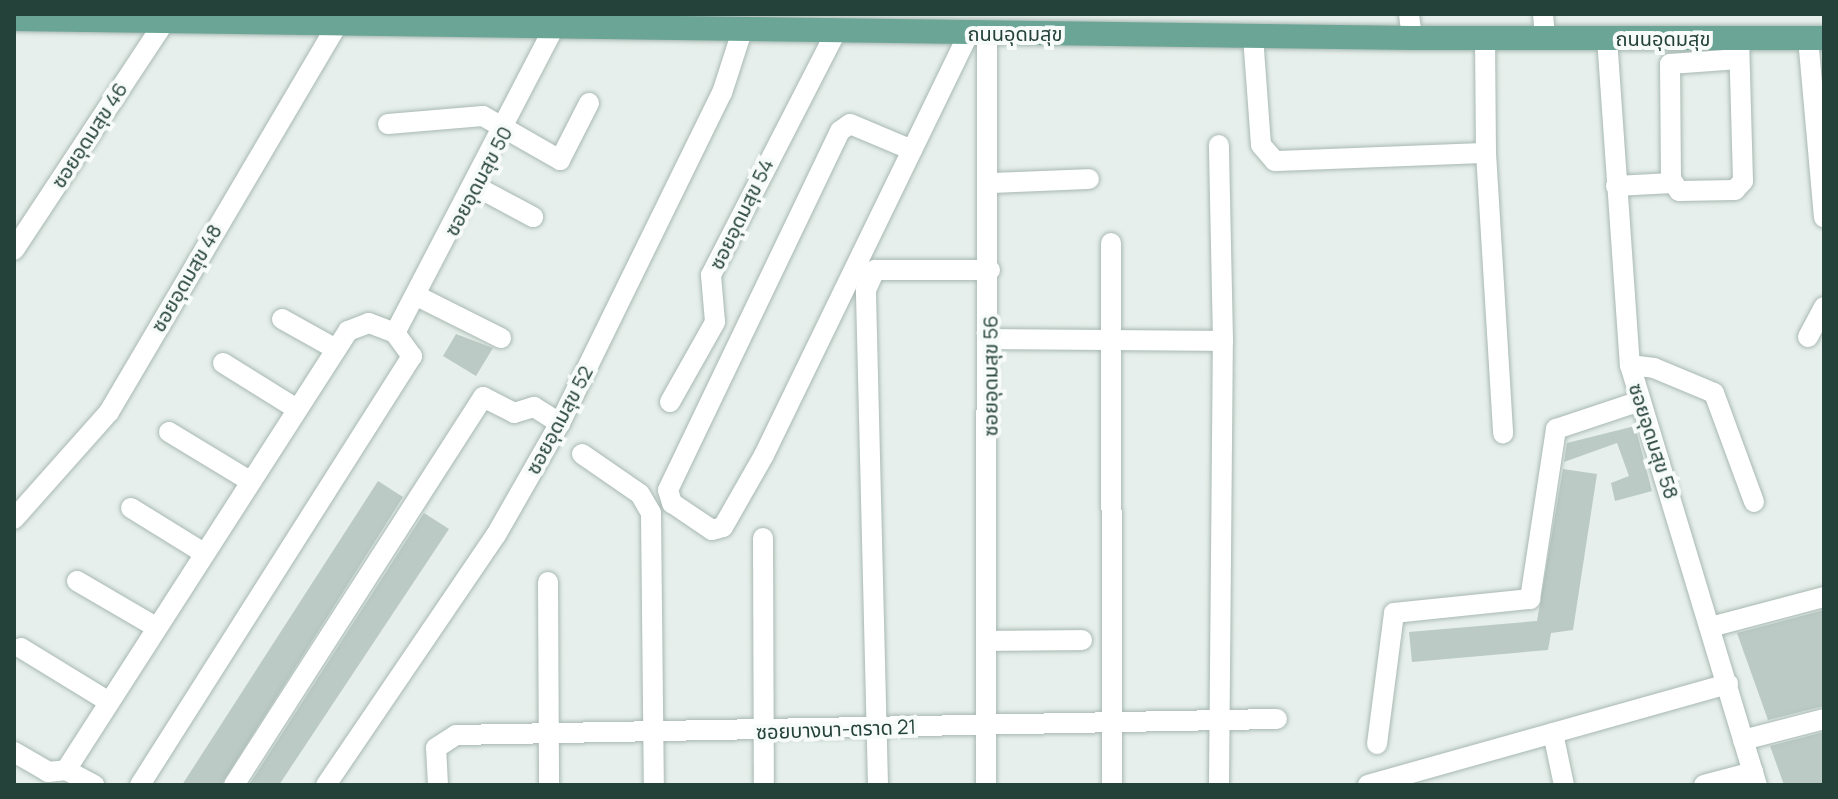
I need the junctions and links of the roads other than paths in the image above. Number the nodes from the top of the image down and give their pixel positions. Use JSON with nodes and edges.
{"nodes":[{"id":1,"x":76,"y":17,"type":"edge"},
{"id":2,"x":369,"y":18,"type":"edge"},
{"id":3,"x":14,"y":19,"type":"edge"},
{"id":4,"x":607,"y":20,"type":"edge"},
{"id":5,"x":165,"y":21,"type":"junction"},
{"id":6,"x":339,"y":22,"type":"junction"},
{"id":7,"x":555,"y":26,"type":"junction"},
{"id":8,"x":1410,"y":26,"type":"edge"},
{"id":9,"x":1544,"y":26,"type":"edge"},
{"id":10,"x":743,"y":28,"type":"junction"},
{"id":11,"x":837,"y":30,"type":"junction"},
{"id":12,"x":978,"y":33,"type":"junction"},
{"id":13,"x":1253,"y":36,"type":"junction"},
{"id":14,"x":1485,"y":38,"type":"junction"},
{"id":15,"x":1607,"y":38,"type":"junction"},
{"id":16,"x":1816,"y":38,"type":"edge"},
{"id":17,"x":1739,"y":48,"type":"junction"},
{"id":18,"x":589,"y":103,"type":"dead end"},
{"id":19,"x":388,"y":124,"type":"dead end"},
{"id":20,"x":504,"y":132,"type":"junction"},
{"id":21,"x":1219,"y":145,"type":"dead end"},
{"id":22,"x":912,"y":150,"type":"junction"},
{"id":23,"x":1486,"y":153,"type":"junction"},
{"id":24,"x":1089,"y":179,"type":"dead end"},
{"id":25,"x":990,"y":183,"type":"junction"},
{"id":26,"x":1672,"y":183,"type":"junction"},
{"id":27,"x":475,"y":186,"type":"junction"},
{"id":28,"x":1616,"y":186,"type":"junction"},
{"id":29,"x":533,"y":217,"type":"dead end"},
{"id":30,"x":1824,"y":217,"type":"edge"},
{"id":31,"x":1111,"y":243,"type":"dead end"},
{"id":32,"x":14,"y":250,"type":"edge"},
{"id":33,"x":990,"y":270,"type":"junction"},
{"id":34,"x":417,"y":296,"type":"junction"},
{"id":35,"x":1824,"y":307,"type":"edge"},
{"id":36,"x":282,"y":319,"type":"dead end"},
{"id":37,"x":395,"y":333,"type":"junction"},
{"id":38,"x":1808,"y":337,"type":"dead end"},
{"id":39,"x":501,"y":338,"type":"dead end"},
{"id":40,"x":991,"y":339,"type":"junction"},
{"id":41,"x":1111,"y":341,"type":"junction"},
{"id":42,"x":1223,"y":341,"type":"junction"},
{"id":43,"x":336,"y":349,"type":"junction"},
{"id":44,"x":223,"y":363,"type":"dead end"},
{"id":45,"x":1630,"y":365,"type":"junction"},
{"id":46,"x":1640,"y":401,"type":"junction"},
{"id":47,"x":670,"y":402,"type":"dead end"},
{"id":48,"x":297,"y":409,"type":"junction"},
{"id":49,"x":560,"y":423,"type":"junction"},
{"id":50,"x":169,"y":432,"type":"dead end"},
{"id":51,"x":1503,"y":433,"type":"dead end"},
{"id":52,"x":582,"y":454,"type":"dead end"},
{"id":53,"x":250,"y":481,"type":"junction"},
{"id":54,"x":1754,"y":502,"type":"dead end"},
{"id":55,"x":131,"y":508,"type":"dead end"},
{"id":56,"x":14,"y":519,"type":"edge"},
{"id":57,"x":763,"y":538,"type":"dead end"},
{"id":58,"x":204,"y":553,"type":"junction"},
{"id":59,"x":77,"y":581,"type":"dead end"},
{"id":60,"x":548,"y":582,"type":"dead end"},
{"id":61,"x":1824,"y":597,"type":"edge"},
{"id":62,"x":1714,"y":626,"type":"junction"},
{"id":63,"x":156,"y":627,"type":"junction"},
{"id":64,"x":1082,"y":640,"type":"dead end"},
{"id":65,"x":989,"y":641,"type":"junction"},
{"id":66,"x":21,"y":648,"type":"dead end"},
{"id":67,"x":1728,"y":684,"type":"junction"},
{"id":68,"x":109,"y":702,"type":"junction"},
{"id":69,"x":1113,"y":718,"type":"junction"},
{"id":70,"x":1221,"y":719,"type":"junction"},
{"id":71,"x":1277,"y":719,"type":"dead end"},
{"id":72,"x":1824,"y":719,"type":"edge"},
{"id":73,"x":989,"y":720,"type":"junction"},
{"id":74,"x":879,"y":730,"type":"junction"},
{"id":75,"x":654,"y":731,"type":"junction"},
{"id":76,"x":763,"y":733,"type":"junction"},
{"id":77,"x":1553,"y":733,"type":"junction"},
{"id":78,"x":549,"y":736,"type":"junction"},
{"id":79,"x":1743,"y":740,"type":"junction"},
{"id":80,"x":1377,"y":744,"type":"dead end"},
{"id":81,"x":14,"y":752,"type":"edge"},
{"id":82,"x":66,"y":770,"type":"junction"},
{"id":83,"x":1755,"y":778,"type":"edge"},
{"id":84,"x":94,"y":785,"type":"edge"},
{"id":85,"x":140,"y":785,"type":"edge"},
{"id":86,"x":234,"y":785,"type":"edge"},
{"id":87,"x":326,"y":785,"type":"edge"},
{"id":88,"x":438,"y":785,"type":"edge"},
{"id":89,"x":549,"y":785,"type":"edge"},
{"id":90,"x":654,"y":785,"type":"edge"},
{"id":91,"x":764,"y":785,"type":"edge"},
{"id":92,"x":878,"y":785,"type":"edge"},
{"id":93,"x":986,"y":785,"type":"edge"},
{"id":94,"x":1112,"y":785,"type":"edge"},
{"id":95,"x":1219,"y":785,"type":"edge"},
{"id":96,"x":1368,"y":785,"type":"edge"},
{"id":97,"x":1564,"y":785,"type":"edge"},
{"id":98,"x":1704,"y":785,"type":"edge"}],
"edges":[{"from":1,"to":3,"type":"main road","name":"ถนนอุดมสุข"},
{"from":1,"to":5,"type":"main road","name":"ถนนอุดมสุข"},
{"from":2,"to":6,"type":"main road","name":"ถนนอุดมสุข"},
{"from":2,"to":7,"type":"main road","name":"ถนนอุดมสุข"},
{"from":4,"to":7,"type":"main road","name":"ถนนอุดมสุข"},
{"from":4,"to":10,"type":"main road","name":"ถนนอุดมสุข"},
{"from":5,"to":6,"type":"main road","name":"ถนนอุดมสุข"},
{"from":5,"to":32,"type":"street","name":"ซอยอุดมสุข 46"},
{"from":6,"to":56,"type":"street","name":"ซอยอุดมสุข 48"},
{"from":7,"to":20,"type":"street","name":"ซอยอุดมสุข 50"},
{"from":8,"to":13,"type":"main road","name":"ถนนอุดมสุข"},
{"from":8,"to":14,"type":"main road","name":"ถนนอุดมสุข"},
{"from":9,"to":14,"type":"main road","name":"ถนนอุดมสุข"},
{"from":9,"to":15,"type":"main road","name":"ถนนอุดมสุข"},
{"from":10,"to":11,"type":"main road","name":"ถนนอุดมสุข"},
{"from":10,"to":49,"type":"street","name":"ซอยอุดมสุข 52"},
{"from":11,"to":12,"type":"main road","name":"ถนนอุดมสุข"},
{"from":11,"to":47,"type":"street","name":"ซอยอุดมสุข 54"},
{"from":12,"to":13,"type":"main road","name":"ถนนอุดมสุข"},
{"from":12,"to":22,"type":"street"},
{"from":12,"to":25,"type":"street","name":"ซอยอุดมสุข 56"},
{"from":13,"to":23,"type":"street"},
{"from":14,"to":23,"type":"street"},
{"from":15,"to":17,"type":"main road","name":"ถนนอุดมสุข"},
{"from":15,"to":28,"type":"street","name":"ซอยอุดมสุข 58"},
{"from":16,"to":17,"type":"main road","name":"ถนนอุดมสุข"},
{"from":16,"to":30,"type":"street"},
{"from":17,"to":26,"type":"street"},
{"from":17,"to":26,"type":"street"},
{"from":18,"to":20,"type":"street"},
{"from":19,"to":20,"type":"street"},
{"from":20,"to":27,"type":"street","name":"ซอยอุดมสุข 50"},
{"from":21,"to":42,"type":"street"},
{"from":22,"to":22,"type":"street"},
{"from":23,"to":51,"type":"street"},
{"from":24,"to":25,"type":"street"},
{"from":25,"to":33,"type":"street","name":"ซอยอุดมสุข 56"},
{"from":26,"to":28,"type":"street"},
{"from":27,"to":29,"type":"street"},
{"from":27,"to":34,"type":"street","name":"ซอยอุดมสุข 50"},
{"from":28,"to":45,"type":"street","name":"ซอยอุดมสุข 58"},
{"from":31,"to":41,"type":"street"},
{"from":33,"to":40,"type":"street","name":"ซอยอุดมสุข 56"},
{"from":33,"to":74,"type":"street"},
{"from":34,"to":37,"type":"street","name":"ซอยอุดมสุข 50"},
{"from":34,"to":39,"type":"street"},
{"from":35,"to":38,"type":"street"},
{"from":36,"to":43,"type":"street"},
{"from":37,"to":43,"type":"street"},
{"from":37,"to":85,"type":"street"},
{"from":40,"to":41,"type":"street"},
{"from":40,"to":65,"type":"street","name":"ซอยอุดมสุข 56"},
{"from":41,"to":42,"type":"street"},
{"from":41,"to":69,"type":"street"},
{"from":42,"to":70,"type":"street"},
{"from":43,"to":48,"type":"street"},
{"from":44,"to":48,"type":"street"},
{"from":45,"to":46,"type":"street","name":"ซอยอุดมสุข 58"},
{"from":45,"to":54,"type":"street"},
{"from":46,"to":62,"type":"street","name":"ซอยอุดมสุข 58"},
{"from":46,"to":80,"type":"street"},
{"from":48,"to":53,"type":"street"},
{"from":49,"to":86,"type":"street"},
{"from":49,"to":87,"type":"street","name":"ซอยอุดมสุข 52"},
{"from":50,"to":53,"type":"street"},
{"from":52,"to":75,"type":"street"},
{"from":53,"to":58,"type":"street"},
{"from":55,"to":58,"type":"street"},
{"from":57,"to":76,"type":"street"},
{"from":58,"to":63,"type":"street"},
{"from":59,"to":63,"type":"street"},
{"from":60,"to":78,"type":"street"},
{"from":61,"to":62,"type":"street"},
{"from":62,"to":67,"type":"street","name":"ซอยอุดมสุข 58"},
{"from":63,"to":68,"type":"street"},
{"from":64,"to":65,"type":"street"},
{"from":65,"to":73,"type":"street","name":"ซอยอุดมสุข 56"},
{"from":66,"to":68,"type":"street"},
{"from":67,"to":77,"type":"street"},
{"from":67,"to":79,"type":"street","name":"ซอยอุดมสุข 58"},
{"from":68,"to":82,"type":"street"},
{"from":69,"to":70,"type":"street","name":"ซอยบางนา-ตราด 21"},
{"from":69,"to":73,"type":"street","name":"ซอยบางนา-ตราด 21"},
{"from":69,"to":94,"type":"street"},
{"from":70,"to":71,"type":"street","name":"ซอยบางนา-ตราด 21"},
{"from":70,"to":95,"type":"street"},
{"from":72,"to":79,"type":"street"},
{"from":73,"to":74,"type":"street","name":"ซอยบางนา-ตราด 21"},
{"from":73,"to":93,"type":"street","name":"ซอยอุดมสุข 56"},
{"from":74,"to":76,"type":"street","name":"ซอยบางนา-ตราด 21"},
{"from":74,"to":92,"type":"street"},
{"from":75,"to":76,"type":"street","name":"ซอยบางนา-ตราด 21"},
{"from":75,"to":78,"type":"street","name":"ซอยบางนา-ตราด 21"},
{"from":75,"to":90,"type":"street"},
{"from":76,"to":91,"type":"street"},
{"from":77,"to":96,"type":"street"},
{"from":77,"to":97,"type":"street"},
{"from":78,"to":88,"type":"street","name":"ซอยบางนา-ตราด 21"},
{"from":78,"to":89,"type":"street"},
{"from":79,"to":83,"type":"street","name":"ซอยอุดมสุข 58"},
{"from":81,"to":82,"type":"street"},
{"from":82,"to":84,"type":"street"},
{"from":83,"to":98,"type":"street"}]}
